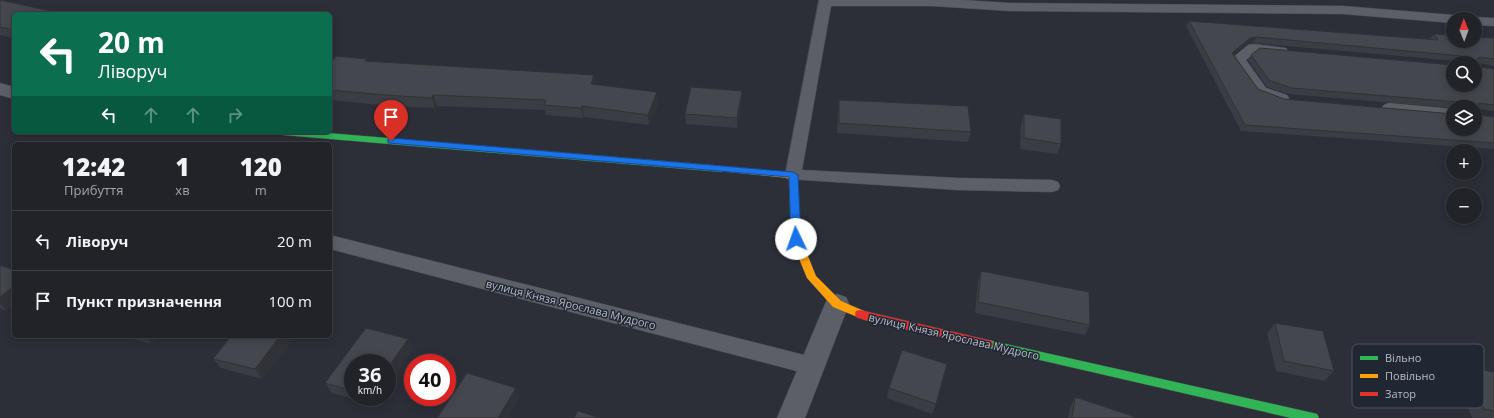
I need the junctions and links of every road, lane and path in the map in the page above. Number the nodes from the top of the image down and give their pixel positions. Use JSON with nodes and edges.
{"nodes":[{"id":1,"x":826,"y":1,"type":"edge"},
{"id":2,"x":1446,"y":18,"type":"edge"},
{"id":3,"x":1482,"y":21,"type":"edge"},
{"id":4,"x":1494,"y":22,"type":"edge"},
{"id":5,"x":1291,"y":52,"type":"edge"},
{"id":6,"x":0,"y":89,"type":"edge"},
{"id":7,"x":12,"y":92,"type":"edge"},
{"id":8,"x":1294,"y":100,"type":"edge"},
{"id":9,"x":1374,"y":107,"type":"edge"},
{"id":10,"x":1446,"y":113,"type":"edge"},
{"id":11,"x":307,"y":134,"type":"edge"},
{"id":12,"x":793,"y":175,"type":"junction"},
{"id":13,"x":1052,"y":186,"type":"dead end"},
{"id":14,"x":332,"y":243,"type":"edge"},
{"id":15,"x":837,"y":304,"type":"junction"},
{"id":16,"x":812,"y":366,"type":"junction"},
{"id":17,"x":791,"y":418,"type":"edge"},
{"id":18,"x":1313,"y":418,"type":"edge"}],
"edges":[{"from":1,"to":2,"type":"lane"},
{"from":1,"to":12,"type":"lane"},
{"from":3,"to":4,"type":"lane"},
{"from":5,"to":8,"type":"lane"},
{"from":6,"to":7,"type":"street"},
{"from":9,"to":10,"type":"lane"},
{"from":11,"to":12,"type":"street"},
{"from":12,"to":13,"type":"lane"},
{"from":12,"to":15,"type":"street","name":"вулиця Князя Ярослава Мудрого"},
{"from":14,"to":16,"type":"lane","name":"вулиця Князя Ярослава Мудрого"},
{"from":15,"to":16,"type":"street"},
{"from":15,"to":18,"type":"street","name":"вулиця Князя Ярослава Мудрого"},
{"from":16,"to":17,"type":"street"}]}
